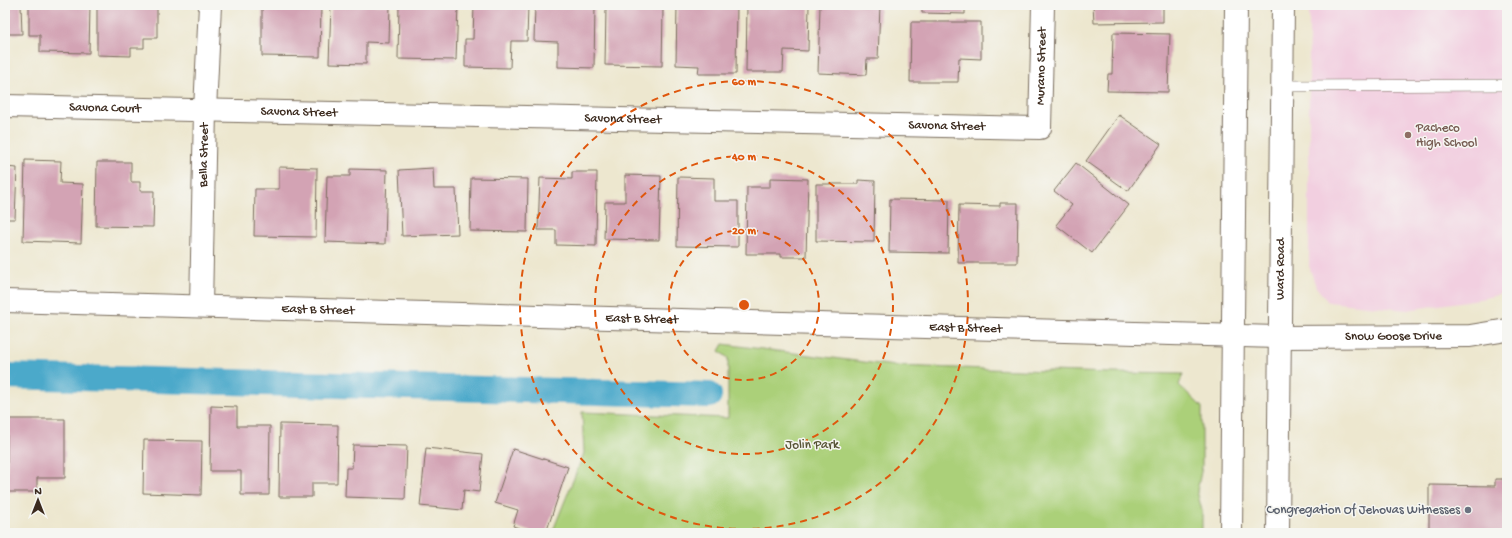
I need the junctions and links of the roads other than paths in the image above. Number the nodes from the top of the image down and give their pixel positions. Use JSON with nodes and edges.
{"nodes":[{"id":1,"x":210,"y":5,"type":"edge"},
{"id":2,"x":1043,"y":5,"type":"edge"},
{"id":3,"x":1236,"y":5,"type":"edge"},
{"id":4,"x":1283,"y":5,"type":"edge"},
{"id":5,"x":1507,"y":85,"type":"edge"},
{"id":6,"x":1282,"y":86,"type":"junction"},
{"id":7,"x":5,"y":106,"type":"edge"},
{"id":8,"x":205,"y":110,"type":"junction"},
{"id":9,"x":1040,"y":128,"type":"joint"},
{"id":10,"x":5,"y":302,"type":"edge"},
{"id":11,"x":201,"y":306,"type":"junction"},
{"id":12,"x":1507,"y":330,"type":"edge"},
{"id":13,"x":1232,"y":335,"type":"junction"},
{"id":14,"x":1279,"y":337,"type":"junction"},
{"id":15,"x":1231,"y":533,"type":"edge"},
{"id":16,"x":1278,"y":533,"type":"edge"}],
"edges":[{"from":1,"to":8,"type":"street","name":"Bella Street"},
{"from":2,"to":9,"type":"street","name":"Murano Street"},
{"from":3,"to":13,"type":"street"},
{"from":4,"to":6,"type":"street","name":"Ward Road"},
{"from":5,"to":6,"type":"lane"},
{"from":6,"to":14,"type":"street","name":"Ward Road"},
{"from":7,"to":8,"type":"street","name":"Savona Court"},
{"from":8,"to":9,"type":"street","name":"Savona Street"},
{"from":8,"to":11,"type":"street","name":"Bella Street"},
{"from":10,"to":11,"type":"street","name":"East B Street"},
{"from":11,"to":13,"type":"street","name":"East B Street"},
{"from":12,"to":14,"type":"street","name":"Snow Goose Drive"},
{"from":13,"to":14,"type":"street","name":"East B Street"},
{"from":13,"to":15,"type":"street"},
{"from":14,"to":16,"type":"street","name":"Ward Road"}]}
